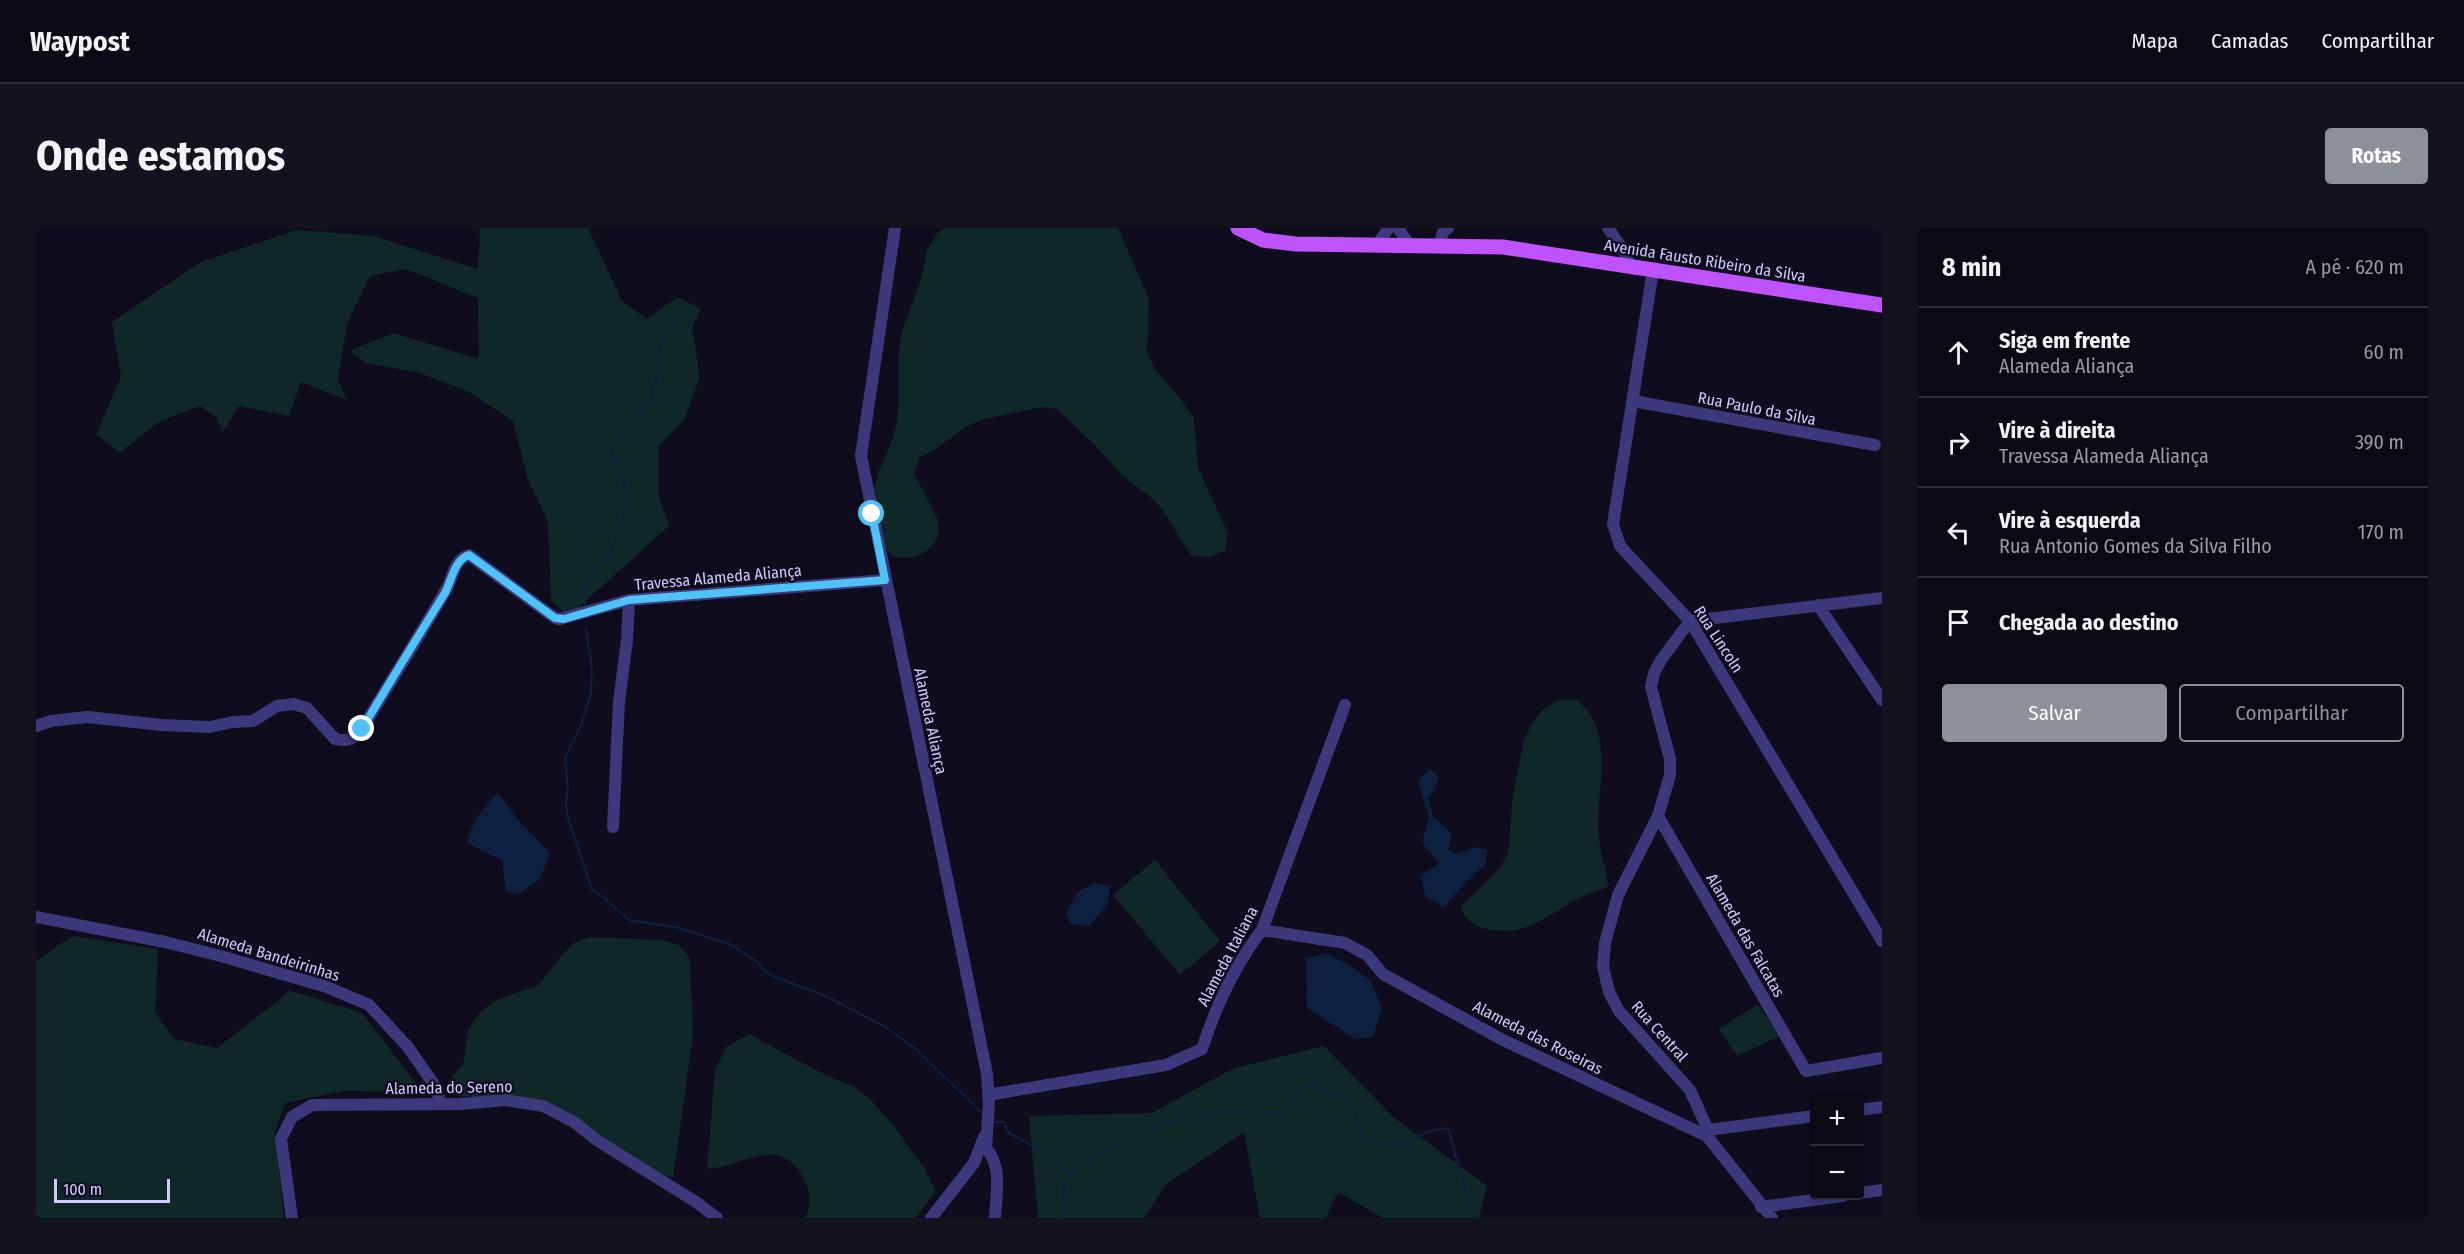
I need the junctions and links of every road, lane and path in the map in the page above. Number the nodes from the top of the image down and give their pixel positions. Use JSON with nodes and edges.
{"nodes":[{"id":1,"x":895,"y":228,"type":"edge"},
{"id":2,"x":1238,"y":228,"type":"edge"},
{"id":3,"x":1389,"y":228,"type":"edge"},
{"id":4,"x":1398,"y":228,"type":"edge"},
{"id":5,"x":1448,"y":228,"type":"edge"},
{"id":6,"x":1608,"y":228,"type":"edge"},
{"id":7,"x":1376,"y":246,"type":"junction"},
{"id":8,"x":1410,"y":246,"type":"junction"},
{"id":9,"x":1439,"y":246,"type":"junction"},
{"id":10,"x":1630,"y":266,"type":"junction"},
{"id":11,"x":1653,"y":270,"type":"junction"},
{"id":12,"x":1882,"y":305,"type":"edge"},
{"id":13,"x":1633,"y":401,"type":"junction"},
{"id":14,"x":1875,"y":445,"type":"dead end"},
{"id":15,"x":885,"y":580,"type":"junction"},
{"id":16,"x":1882,"y":598,"type":"edge"},
{"id":17,"x":629,"y":600,"type":"junction"},
{"id":18,"x":1818,"y":605,"type":"junction"},
{"id":19,"x":1690,"y":621,"type":"junction"},
{"id":20,"x":1882,"y":700,"type":"edge"},
{"id":21,"x":1345,"y":705,"type":"dead end"},
{"id":22,"x":36,"y":726,"type":"edge"},
{"id":23,"x":1658,"y":816,"type":"junction"},
{"id":24,"x":613,"y":827,"type":"dead end"},
{"id":25,"x":36,"y":917,"type":"edge"},
{"id":26,"x":1262,"y":930,"type":"junction"},
{"id":27,"x":1882,"y":941,"type":"edge"},
{"id":28,"x":1882,"y":1058,"type":"edge"},
{"id":29,"x":989,"y":1099,"type":"junction"},
{"id":30,"x":440,"y":1104,"type":"junction"},
{"id":31,"x":1882,"y":1107,"type":"edge"},
{"id":32,"x":1864,"y":1109,"type":"edge"},
{"id":33,"x":1810,"y":1117,"type":"edge"},
{"id":34,"x":988,"y":1125,"type":"junction"},
{"id":35,"x":1707,"y":1133,"type":"junction"},
{"id":36,"x":1882,"y":1190,"type":"edge"},
{"id":37,"x":1864,"y":1192,"type":"edge"},
{"id":38,"x":1813,"y":1200,"type":"edge"},
{"id":39,"x":1761,"y":1207,"type":"junction"},
{"id":40,"x":292,"y":1218,"type":"edge"},
{"id":41,"x":717,"y":1218,"type":"edge"},
{"id":42,"x":931,"y":1218,"type":"edge"},
{"id":43,"x":995,"y":1218,"type":"edge"},
{"id":44,"x":1772,"y":1218,"type":"edge"}],
"edges":[{"from":1,"to":15,"type":"street","name":"Alameda Aliança"},
{"from":2,"to":7,"type":"main road","name":"Avenida Fausto Ribeiro da Silva"},
{"from":3,"to":7,"type":"street"},
{"from":4,"to":8,"type":"street"},
{"from":5,"to":9,"type":"street"},
{"from":6,"to":10,"type":"street"},
{"from":7,"to":8,"type":"main road","name":"Avenida Fausto Ribeiro da Silva"},
{"from":8,"to":9,"type":"main road","name":"Avenida Fausto Ribeiro da Silva"},
{"from":9,"to":10,"type":"main road","name":"Avenida Fausto Ribeiro da Silva"},
{"from":10,"to":11,"type":"main road","name":"Avenida Fausto Ribeiro da Silva"},
{"from":11,"to":12,"type":"main road","name":"Avenida Fausto Ribeiro da Silva"},
{"from":11,"to":13,"type":"street","name":"Rua Lincoln"},
{"from":13,"to":14,"type":"street","name":"Rua Paulo da Silva"},
{"from":13,"to":19,"type":"street","name":"Rua Lincoln"},
{"from":15,"to":17,"type":"street","name":"Travessa Alameda Aliança"},
{"from":15,"to":29,"type":"street","name":"Alameda Aliança"},
{"from":16,"to":18,"type":"street"},
{"from":17,"to":22,"type":"street","name":"Travessa Alameda Aliança"},
{"from":17,"to":24,"type":"street"},
{"from":18,"to":19,"type":"street"},
{"from":18,"to":20,"type":"street"},
{"from":19,"to":23,"type":"street","name":"Rua Central"},
{"from":19,"to":27,"type":"street","name":"Rua Lincoln"},
{"from":21,"to":26,"type":"street","name":"Alameda Italiana"},
{"from":23,"to":28,"type":"street","name":"Alameda das Falcatas"},
{"from":23,"to":35,"type":"street","name":"Rua Central"},
{"from":25,"to":30,"type":"street","name":"Alameda Bandeirinhas"},
{"from":26,"to":29,"type":"street","name":"Alameda Italiana"},
{"from":26,"to":35,"type":"street","name":"Alameda das Roseiras"},
{"from":29,"to":34,"type":"street","name":"Alameda Aliança"},
{"from":30,"to":40,"type":"street","name":"Alameda do Sereno"},
{"from":30,"to":41,"type":"street","name":"Alameda do Sereno"},
{"from":31,"to":32,"type":"street"},
{"from":33,"to":35,"type":"street"},
{"from":34,"to":42,"type":"street"},
{"from":34,"to":43,"type":"street","name":"Alameda Aliança"},
{"from":35,"to":39,"type":"street","name":"Alameda das Roseiras"},
{"from":36,"to":37,"type":"street"},
{"from":38,"to":39,"type":"street"},
{"from":39,"to":44,"type":"street","name":"Alameda das Roseiras"}]}
